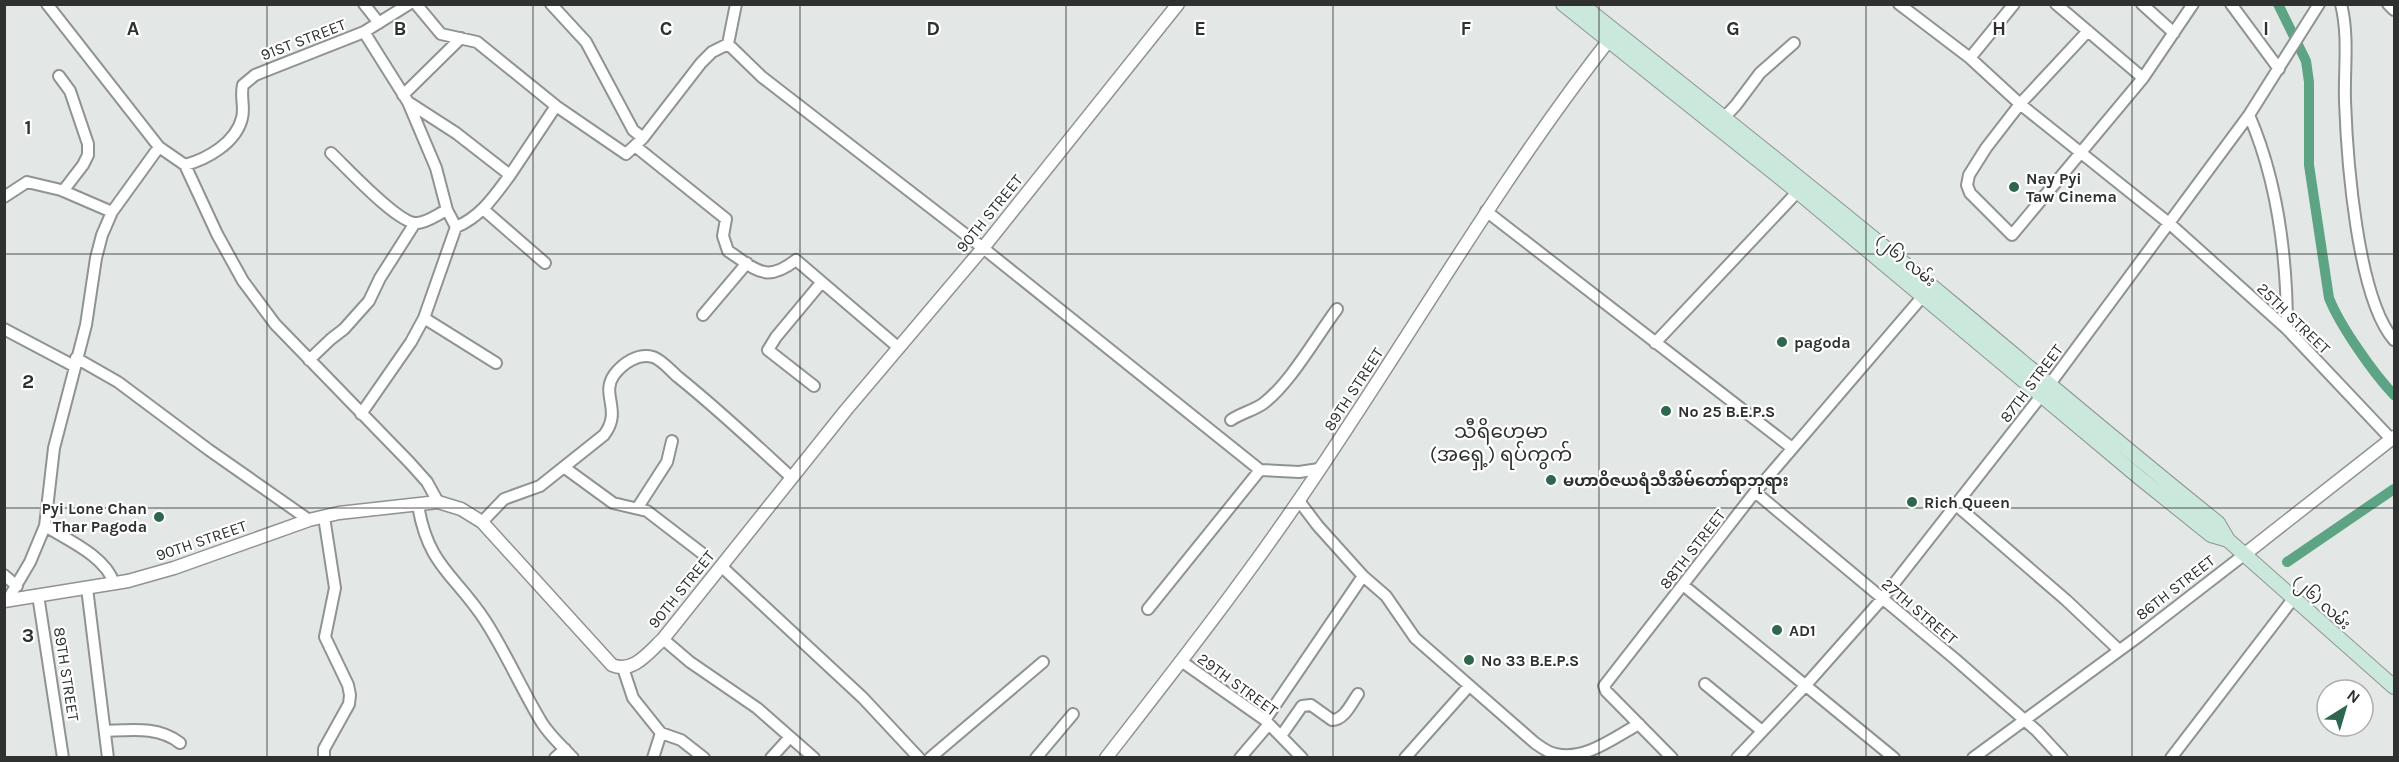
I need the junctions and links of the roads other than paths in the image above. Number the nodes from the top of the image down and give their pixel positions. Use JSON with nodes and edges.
{"nodes":[{"id":1,"x":47,"y":4,"type":"edge"},
{"id":2,"x":364,"y":4,"type":"edge"},
{"id":3,"x":409,"y":4,"type":"edge"},
{"id":4,"x":416,"y":4,"type":"edge"},
{"id":5,"x":551,"y":4,"type":"edge"},
{"id":6,"x":736,"y":4,"type":"edge"},
{"id":7,"x":1178,"y":4,"type":"edge"},
{"id":8,"x":1563,"y":4,"type":"edge"},
{"id":9,"x":1581,"y":4,"type":"edge"},
{"id":10,"x":1899,"y":4,"type":"edge"},
{"id":11,"x":2014,"y":4,"type":"edge"},
{"id":12,"x":2056,"y":4,"type":"edge"},
{"id":13,"x":2142,"y":4,"type":"edge"},
{"id":14,"x":2193,"y":4,"type":"edge"},
{"id":15,"x":2231,"y":4,"type":"edge"},
{"id":16,"x":2319,"y":4,"type":"edge"},
{"id":17,"x":2341,"y":4,"type":"edge"},
{"id":18,"x":2388,"y":4,"type":"edge"},
{"id":19,"x":2394,"y":10,"type":"edge"},
{"id":20,"x":1593,"y":13,"type":"edge"},
{"id":21,"x":379,"y":23,"type":"junction"},
{"id":22,"x":2088,"y":31,"type":"junction"},
{"id":23,"x":364,"y":32,"type":"junction"},
{"id":24,"x":2175,"y":33,"type":"junction"},
{"id":25,"x":1612,"y":36,"type":"junction"},
{"id":26,"x":461,"y":39,"type":"junction"},
{"id":27,"x":1794,"y":43,"type":"dead end"},
{"id":28,"x":728,"y":44,"type":"junction"},
{"id":29,"x":1970,"y":58,"type":"junction"},
{"id":30,"x":2279,"y":69,"type":"junction"},
{"id":31,"x":59,"y":76,"type":"dead end"},
{"id":32,"x":2143,"y":78,"type":"junction"},
{"id":33,"x":406,"y":98,"type":"junction"},
{"id":34,"x":2020,"y":104,"type":"junction"},
{"id":35,"x":556,"y":106,"type":"junction"},
{"id":36,"x":2249,"y":115,"type":"junction"},
{"id":37,"x":1721,"y":121,"type":"junction"},
{"id":38,"x":639,"y":142,"type":"junction"},
{"id":39,"x":159,"y":147,"type":"junction"},
{"id":40,"x":2082,"y":152,"type":"junction"},
{"id":41,"x":332,"y":153,"type":"dead end"},
{"id":42,"x":184,"y":165,"type":"junction"},
{"id":43,"x":510,"y":175,"type":"junction"},
{"id":44,"x":1802,"y":187,"type":"junction"},
{"id":45,"x":63,"y":191,"type":"junction"},
{"id":46,"x":4,"y":197,"type":"edge"},
{"id":47,"x":483,"y":209,"type":"junction"},
{"id":48,"x":447,"y":210,"type":"junction"},
{"id":49,"x":1486,"y":211,"type":"junction"},
{"id":50,"x":112,"y":212,"type":"junction"},
{"id":51,"x":415,"y":223,"type":"junction"},
{"id":52,"x":2170,"y":224,"type":"junction"},
{"id":53,"x":456,"y":227,"type":"junction"},
{"id":54,"x":983,"y":248,"type":"junction"},
{"id":55,"x":545,"y":263,"type":"dead end"},
{"id":56,"x":747,"y":263,"type":"junction"},
{"id":57,"x":821,"y":283,"type":"junction"},
{"id":58,"x":1923,"y":296,"type":"junction"},
{"id":59,"x":1337,"y":309,"type":"dead end"},
{"id":60,"x":704,"y":315,"type":"dead end"},
{"id":61,"x":424,"y":318,"type":"junction"},
{"id":62,"x":4,"y":329,"type":"edge"},
{"id":63,"x":2287,"y":329,"type":"junction"},
{"id":64,"x":2394,"y":340,"type":"edge"},
{"id":65,"x":1655,"y":343,"type":"junction"},
{"id":66,"x":899,"y":348,"type":"junction"},
{"id":67,"x":309,"y":360,"type":"junction"},
{"id":68,"x":75,"y":362,"type":"junction"},
{"id":69,"x":496,"y":363,"type":"dead end"},
{"id":70,"x":814,"y":386,"type":"dead end"},
{"id":71,"x":2045,"y":391,"type":"junction"},
{"id":72,"x":362,"y":414,"type":"junction"},
{"id":73,"x":1231,"y":420,"type":"dead end"},
{"id":74,"x":2393,"y":438,"type":"edge"},
{"id":75,"x":672,"y":441,"type":"dead end"},
{"id":76,"x":1792,"y":448,"type":"junction"},
{"id":77,"x":565,"y":468,"type":"junction"},
{"id":78,"x":1319,"y":469,"type":"junction"},
{"id":79,"x":1260,"y":471,"type":"junction"},
{"id":80,"x":792,"y":478,"type":"junction"},
{"id":81,"x":1755,"y":492,"type":"junction"},
{"id":82,"x":1299,"y":501,"type":"junction"},
{"id":83,"x":438,"y":502,"type":"junction"},
{"id":84,"x":418,"y":505,"type":"junction"},
{"id":85,"x":1956,"y":506,"type":"junction"},
{"id":86,"x":638,"y":507,"type":"junction"},
{"id":87,"x":324,"y":517,"type":"junction"},
{"id":88,"x":309,"y":520,"type":"junction"},
{"id":89,"x":482,"y":522,"type":"junction"},
{"id":90,"x":45,"y":526,"type":"junction"},
{"id":91,"x":703,"y":554,"type":"dead end"},
{"id":92,"x":2245,"y":554,"type":"junction"},
{"id":93,"x":721,"y":566,"type":"junction"},
{"id":94,"x":4,"y":575,"type":"edge"},
{"id":95,"x":1363,"y":576,"type":"junction"},
{"id":96,"x":114,"y":583,"type":"junction"},
{"id":97,"x":1683,"y":585,"type":"junction"},
{"id":98,"x":17,"y":586,"type":"junction"},
{"id":99,"x":87,"y":588,"type":"junction"},
{"id":100,"x":38,"y":595,"type":"junction"},
{"id":101,"x":1882,"y":599,"type":"junction"},
{"id":102,"x":2293,"y":599,"type":"junction"},
{"id":103,"x":6,"y":601,"type":"edge"},
{"id":104,"x":1148,"y":609,"type":"dead end"},
{"id":105,"x":663,"y":639,"type":"junction"},
{"id":106,"x":2120,"y":650,"type":"junction"},
{"id":107,"x":1181,"y":661,"type":"junction"},
{"id":108,"x":1043,"y":662,"type":"dead end"},
{"id":109,"x":623,"y":668,"type":"junction"},
{"id":110,"x":1705,"y":684,"type":"dead end"},
{"id":111,"x":1469,"y":686,"type":"junction"},
{"id":112,"x":1805,"y":686,"type":"junction"},
{"id":113,"x":2394,"y":687,"type":"edge"},
{"id":114,"x":1358,"y":694,"type":"dead end"},
{"id":115,"x":1073,"y":714,"type":"dead end"},
{"id":116,"x":2025,"y":721,"type":"junction"},
{"id":117,"x":1267,"y":722,"type":"junction"},
{"id":118,"x":1639,"y":724,"type":"junction"},
{"id":119,"x":105,"y":731,"type":"junction"},
{"id":120,"x":1762,"y":731,"type":"junction"},
{"id":121,"x":661,"y":733,"type":"junction"},
{"id":122,"x":1281,"y":736,"type":"junction"},
{"id":123,"x":790,"y":737,"type":"junction"},
{"id":124,"x":180,"y":743,"type":"dead end"},
{"id":125,"x":565,"y":749,"type":"junction"},
{"id":126,"x":1572,"y":755,"type":"edge"},
{"id":127,"x":63,"y":758,"type":"edge"},
{"id":128,"x":108,"y":758,"type":"edge"},
{"id":129,"x":324,"y":758,"type":"edge"},
{"id":130,"x":555,"y":758,"type":"edge"},
{"id":131,"x":573,"y":758,"type":"edge"},
{"id":132,"x":653,"y":758,"type":"edge"},
{"id":133,"x":704,"y":758,"type":"edge"},
{"id":134,"x":771,"y":758,"type":"edge"},
{"id":135,"x":814,"y":758,"type":"edge"},
{"id":136,"x":919,"y":758,"type":"edge"},
{"id":137,"x":930,"y":758,"type":"edge"},
{"id":138,"x":1036,"y":758,"type":"edge"},
{"id":139,"x":1106,"y":758,"type":"edge"},
{"id":140,"x":1240,"y":758,"type":"edge"},
{"id":141,"x":1302,"y":758,"type":"edge"},
{"id":142,"x":1405,"y":758,"type":"edge"},
{"id":143,"x":1672,"y":758,"type":"edge"},
{"id":144,"x":1737,"y":758,"type":"edge"},
{"id":145,"x":1894,"y":758,"type":"edge"},
{"id":146,"x":1972,"y":758,"type":"edge"},
{"id":147,"x":2062,"y":758,"type":"edge"},
{"id":148,"x":2171,"y":758,"type":"edge"}],
"edges":[{"from":1,"to":39,"type":"street"},
{"from":2,"to":21,"type":"street"},
{"from":3,"to":21,"type":"street","name":"91ST STREET"},
{"from":4,"to":26,"type":"street"},
{"from":5,"to":38,"type":"street"},
{"from":6,"to":28,"type":"street"},
{"from":7,"to":54,"type":"street","name":"90TH STREET"},
{"from":8,"to":20,"type":"main road","name":"(၂၆) လမ်း"},
{"from":9,"to":20,"type":"main road","name":"(၂၆) လမ်း"},
{"from":10,"to":29,"type":"street","name":"25TH STREET"},
{"from":11,"to":29,"type":"street"},
{"from":12,"to":22,"type":"street"},
{"from":13,"to":24,"type":"street"},
{"from":14,"to":24,"type":"street"},
{"from":15,"to":30,"type":"street"},
{"from":16,"to":30,"type":"street","name":"87TH STREET"},
{"from":17,"to":64,"type":"street"},
{"from":18,"to":19,"type":"street"},
{"from":20,"to":25,"type":"main road","name":"(၂၆) လမ်း"},
{"from":21,"to":23,"type":"street","name":"91ST STREET"},
{"from":22,"to":32,"type":"street"},
{"from":22,"to":34,"type":"street"},
{"from":23,"to":33,"type":"street"},
{"from":23,"to":42,"type":"street","name":"91ST STREET"},
{"from":24,"to":32,"type":"street"},
{"from":25,"to":37,"type":"main road","name":"(၂၆) လမ်း"},
{"from":25,"to":49,"type":"street","name":"89TH STREET"},
{"from":26,"to":33,"type":"street"},
{"from":26,"to":35,"type":"street"},
{"from":27,"to":37,"type":"street"},
{"from":28,"to":38,"type":"street"},
{"from":28,"to":54,"type":"street"},
{"from":29,"to":34,"type":"street","name":"25TH STREET"},
{"from":30,"to":36,"type":"street","name":"87TH STREET"},
{"from":31,"to":45,"type":"street"},
{"from":32,"to":40,"type":"street"},
{"from":33,"to":43,"type":"street"},
{"from":33,"to":48,"type":"street"},
{"from":34,"to":40,"type":"street","name":"25TH STREET"},
{"from":34,"to":40,"type":"street"},
{"from":35,"to":38,"type":"street"},
{"from":35,"to":43,"type":"street"},
{"from":36,"to":52,"type":"street","name":"87TH STREET"},
{"from":36,"to":63,"type":"street"},
{"from":37,"to":44,"type":"main road","name":"(၂၆) လမ်း"},
{"from":38,"to":56,"type":"street"},
{"from":39,"to":42,"type":"street"},
{"from":39,"to":50,"type":"street"},
{"from":40,"to":52,"type":"street","name":"25TH STREET"},
{"from":41,"to":51,"type":"street"},
{"from":42,"to":67,"type":"street"},
{"from":43,"to":47,"type":"street"},
{"from":44,"to":58,"type":"main road","name":"(၂၆) လမ်း"},
{"from":44,"to":65,"type":"street"},
{"from":44,"to":71,"type":"main road","name":"(၂၆) လမ်း"},
{"from":45,"to":46,"type":"street"},
{"from":45,"to":50,"type":"street"},
{"from":47,"to":53,"type":"street"},
{"from":47,"to":55,"type":"street"},
{"from":48,"to":51,"type":"street"},
{"from":48,"to":53,"type":"street"},
{"from":49,"to":65,"type":"street"},
{"from":49,"to":78,"type":"street","name":"89TH STREET"},
{"from":50,"to":68,"type":"street"},
{"from":51,"to":67,"type":"street"},
{"from":52,"to":63,"type":"street","name":"25TH STREET"},
{"from":52,"to":71,"type":"street","name":"87TH STREET"},
{"from":53,"to":61,"type":"street"},
{"from":54,"to":66,"type":"street","name":"90TH STREET"},
{"from":54,"to":79,"type":"street"},
{"from":56,"to":57,"type":"street"},
{"from":56,"to":60,"type":"street"},
{"from":57,"to":66,"type":"street"},
{"from":57,"to":70,"type":"street"},
{"from":58,"to":71,"type":"main road","name":"(၂၆) လမ်း"},
{"from":58,"to":76,"type":"street","name":"88TH STREET"},
{"from":59,"to":73,"type":"street"},
{"from":61,"to":69,"type":"street"},
{"from":61,"to":72,"type":"street"},
{"from":62,"to":68,"type":"street"},
{"from":63,"to":74,"type":"street","name":"25TH STREET"},
{"from":65,"to":76,"type":"street"},
{"from":66,"to":80,"type":"street","name":"90TH STREET"},
{"from":67,"to":72,"type":"street"},
{"from":68,"to":88,"type":"street"},
{"from":68,"to":90,"type":"street"},
{"from":71,"to":85,"type":"street","name":"87TH STREET"},
{"from":71,"to":92,"type":"main road","name":"(၂၆) လမ်း"},
{"from":72,"to":83,"type":"street"},
{"from":74,"to":92,"type":"street","name":"86TH STREET"},
{"from":75,"to":86,"type":"street"},
{"from":76,"to":81,"type":"street","name":"88TH STREET"},
{"from":77,"to":80,"type":"street"},
{"from":77,"to":86,"type":"street"},
{"from":77,"to":89,"type":"street"},
{"from":78,"to":79,"type":"street"},
{"from":78,"to":82,"type":"street","name":"89TH STREET"},
{"from":79,"to":104,"type":"street"},
{"from":80,"to":93,"type":"street","name":"90TH STREET"},
{"from":81,"to":97,"type":"street","name":"88TH STREET"},
{"from":81,"to":101,"type":"street","name":"27TH STREET"},
{"from":82,"to":95,"type":"street"},
{"from":82,"to":107,"type":"street","name":"89TH STREET"},
{"from":83,"to":84,"type":"street","name":"90TH STREET"},
{"from":83,"to":89,"type":"street","name":"90TH STREET"},
{"from":84,"to":87,"type":"street","name":"90TH STREET"},
{"from":84,"to":125,"type":"street"},
{"from":85,"to":101,"type":"street","name":"87TH STREET"},
{"from":85,"to":106,"type":"street"},
{"from":86,"to":91,"type":"street"},
{"from":87,"to":88,"type":"street","name":"90TH STREET"},
{"from":87,"to":129,"type":"street"},
{"from":88,"to":96,"type":"street","name":"90TH STREET"},
{"from":89,"to":109,"type":"street","name":"90TH STREET"},
{"from":90,"to":96,"type":"street"},
{"from":90,"to":98,"type":"street"},
{"from":92,"to":102,"type":"main road","name":"(၂၆) လမ်း"},
{"from":92,"to":106,"type":"street","name":"86TH STREET"},
{"from":93,"to":105,"type":"street","name":"90TH STREET"},
{"from":93,"to":136,"type":"street"},
{"from":94,"to":98,"type":"street"},
{"from":95,"to":111,"type":"street"},
{"from":95,"to":117,"type":"street"},
{"from":96,"to":99,"type":"street","name":"90TH STREET"},
{"from":97,"to":112,"type":"street"},
{"from":97,"to":118,"type":"street","name":"88TH STREET"},
{"from":98,"to":103,"type":"street"},
{"from":99,"to":100,"type":"street","name":"90TH STREET"},
{"from":99,"to":119,"type":"street"},
{"from":100,"to":103,"type":"street","name":"90TH STREET"},
{"from":100,"to":127,"type":"street","name":"89TH STREET"},
{"from":101,"to":112,"type":"street","name":"87TH STREET"},
{"from":101,"to":116,"type":"street","name":"27TH STREET"},
{"from":102,"to":113,"type":"main road","name":"(၂၆) လမ်း"},
{"from":102,"to":148,"type":"street"},
{"from":105,"to":109,"type":"street","name":"90TH STREET"},
{"from":105,"to":123,"type":"street"},
{"from":106,"to":116,"type":"street","name":"86TH STREET"},
{"from":107,"to":117,"type":"street","name":"29TH STREET"},
{"from":107,"to":139,"type":"street","name":"89TH STREET"},
{"from":108,"to":137,"type":"street"},
{"from":109,"to":121,"type":"street"},
{"from":110,"to":120,"type":"street"},
{"from":111,"to":126,"type":"street"},
{"from":111,"to":142,"type":"street"},
{"from":112,"to":120,"type":"street","name":"87TH STREET"},
{"from":112,"to":145,"type":"street"},
{"from":114,"to":122,"type":"street"},
{"from":115,"to":138,"type":"street"},
{"from":116,"to":146,"type":"street","name":"86TH STREET"},
{"from":116,"to":147,"type":"street","name":"27TH STREET"},
{"from":117,"to":122,"type":"street","name":"29TH STREET"},
{"from":117,"to":140,"type":"street"},
{"from":118,"to":126,"type":"street"},
{"from":118,"to":143,"type":"street"},
{"from":119,"to":124,"type":"street"},
{"from":119,"to":128,"type":"street"},
{"from":120,"to":144,"type":"street","name":"87TH STREET"},
{"from":121,"to":132,"type":"street"},
{"from":121,"to":133,"type":"street"},
{"from":122,"to":141,"type":"street","name":"29TH STREET"},
{"from":123,"to":134,"type":"street"},
{"from":123,"to":135,"type":"street"},
{"from":125,"to":130,"type":"street"},
{"from":125,"to":131,"type":"street"}]}
